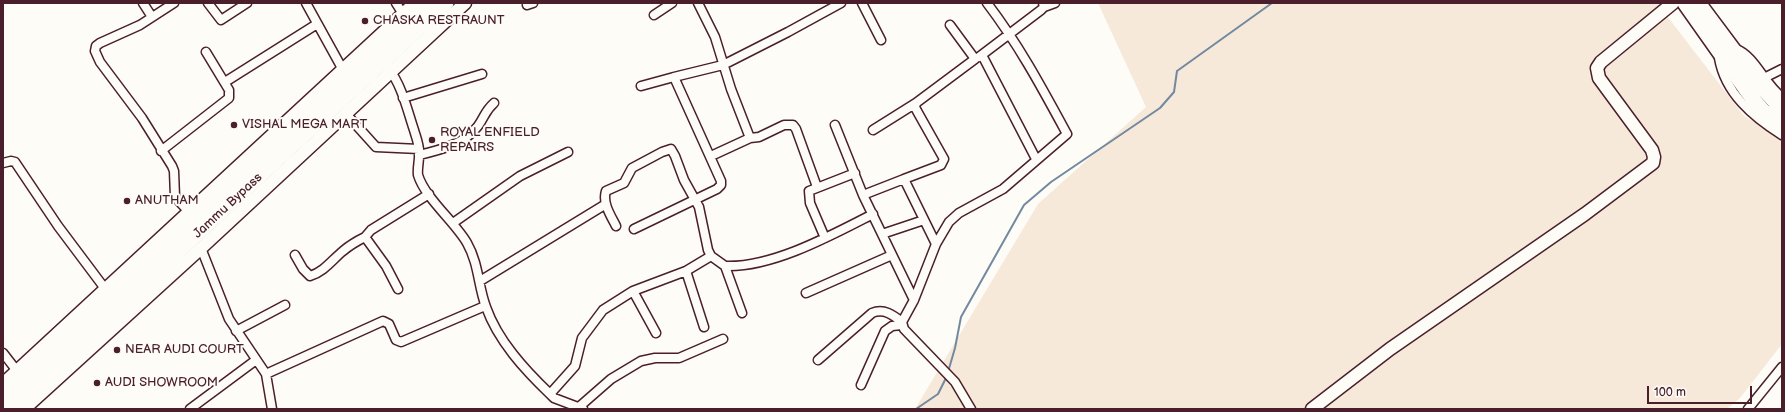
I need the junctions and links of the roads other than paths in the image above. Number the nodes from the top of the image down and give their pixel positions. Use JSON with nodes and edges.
{"nodes":[{"id":1,"x":143,"y":3,"type":"edge"},
{"id":2,"x":174,"y":3,"type":"edge"},
{"id":3,"x":208,"y":3,"type":"edge"},
{"id":4,"x":247,"y":3,"type":"edge"},
{"id":5,"x":306,"y":3,"type":"edge"},
{"id":6,"x":396,"y":3,"type":"edge"},
{"id":7,"x":415,"y":3,"type":"edge"},
{"id":8,"x":430,"y":3,"type":"edge"},
{"id":9,"x":446,"y":3,"type":"edge"},
{"id":10,"x":465,"y":3,"type":"edge"},
{"id":11,"x":672,"y":3,"type":"edge"},
{"id":12,"x":709,"y":3,"type":"edge"},
{"id":13,"x":841,"y":3,"type":"edge"},
{"id":14,"x":862,"y":3,"type":"edge"},
{"id":15,"x":987,"y":3,"type":"edge"},
{"id":16,"x":1055,"y":3,"type":"edge"},
{"id":17,"x":1673,"y":3,"type":"edge"},
{"id":18,"x":1685,"y":3,"type":"edge"},
{"id":19,"x":1698,"y":3,"type":"edge"},
{"id":20,"x":699,"y":5,"type":"edge"},
{"id":21,"x":1044,"y":5,"type":"edge"},
{"id":22,"x":403,"y":14,"type":"junction"},
{"id":23,"x":654,"y":15,"type":"dead end"},
{"id":24,"x":152,"y":17,"type":"junction"},
{"id":25,"x":317,"y":24,"type":"junction"},
{"id":26,"x":950,"y":25,"type":"dead end"},
{"id":27,"x":1010,"y":34,"type":"junction"},
{"id":28,"x":881,"y":40,"type":"dead end"},
{"id":29,"x":1724,"y":48,"type":"junction"},
{"id":30,"x":206,"y":52,"type":"dead end"},
{"id":31,"x":982,"y":54,"type":"junction"},
{"id":32,"x":975,"y":60,"type":"junction"},
{"id":33,"x":723,"y":65,"type":"junction"},
{"id":34,"x":389,"y":69,"type":"junction"},
{"id":35,"x":1782,"y":69,"type":"edge"},
{"id":36,"x":343,"y":70,"type":"junction"},
{"id":37,"x":482,"y":74,"type":"dead end"},
{"id":38,"x":674,"y":77,"type":"junction"},
{"id":39,"x":1764,"y":78,"type":"junction"},
{"id":40,"x":225,"y":82,"type":"junction"},
{"id":41,"x":641,"y":86,"type":"dead end"},
{"id":42,"x":1782,"y":97,"type":"edge"},
{"id":43,"x":403,"y":98,"type":"junction"},
{"id":44,"x":494,"y":103,"type":"dead end"},
{"id":45,"x":916,"y":103,"type":"junction"},
{"id":46,"x":1782,"y":109,"type":"edge"},
{"id":47,"x":348,"y":116,"type":"junction"},
{"id":48,"x":1782,"y":123,"type":"edge"},
{"id":49,"x":835,"y":125,"type":"dead end"},
{"id":50,"x":873,"y":130,"type":"dead end"},
{"id":51,"x":1782,"y":135,"type":"edge"},
{"id":52,"x":750,"y":138,"type":"junction"},
{"id":53,"x":161,"y":151,"type":"junction"},
{"id":54,"x":419,"y":152,"type":"junction"},
{"id":55,"x":568,"y":152,"type":"dead end"},
{"id":56,"x":711,"y":156,"type":"junction"},
{"id":57,"x":1036,"y":159,"type":"junction"},
{"id":58,"x":3,"y":163,"type":"edge"},
{"id":59,"x":292,"y":167,"type":"junction"},
{"id":60,"x":855,"y":173,"type":"junction"},
{"id":61,"x":904,"y":179,"type":"junction"},
{"id":62,"x":817,"y":187,"type":"junction"},
{"id":63,"x":429,"y":194,"type":"junction"},
{"id":64,"x":863,"y":195,"type":"junction"},
{"id":65,"x":695,"y":200,"type":"junction"},
{"id":66,"x":606,"y":204,"type":"junction"},
{"id":67,"x":190,"y":213,"type":"junction"},
{"id":68,"x":873,"y":214,"type":"junction"},
{"id":69,"x":924,"y":220,"type":"junction"},
{"id":70,"x":453,"y":223,"type":"junction"},
{"id":71,"x":616,"y":226,"type":"dead end"},
{"id":72,"x":634,"y":229,"type":"dead end"},
{"id":73,"x":882,"y":234,"type":"junction"},
{"id":74,"x":365,"y":238,"type":"junction"},
{"id":75,"x":825,"y":238,"type":"junction"},
{"id":76,"x":936,"y":244,"type":"junction"},
{"id":77,"x":202,"y":251,"type":"junction"},
{"id":78,"x":295,"y":255,"type":"dead end"},
{"id":79,"x":892,"y":255,"type":"junction"},
{"id":80,"x":711,"y":256,"type":"junction"},
{"id":81,"x":725,"y":266,"type":"junction"},
{"id":82,"x":686,"y":271,"type":"junction"},
{"id":83,"x":480,"y":281,"type":"junction"},
{"id":84,"x":398,"y":288,"type":"dead end"},
{"id":85,"x":106,"y":290,"type":"junction"},
{"id":86,"x":633,"y":291,"type":"junction"},
{"id":87,"x":806,"y":293,"type":"dead end"},
{"id":88,"x":914,"y":300,"type":"junction"},
{"id":89,"x":285,"y":305,"type":"dead end"},
{"id":90,"x":486,"y":306,"type":"junction"},
{"id":91,"x":742,"y":314,"type":"dead end"},
{"id":92,"x":902,"y":323,"type":"junction"},
{"id":93,"x":704,"y":327,"type":"dead end"},
{"id":94,"x":236,"y":331,"type":"junction"},
{"id":95,"x":656,"y":333,"type":"dead end"},
{"id":96,"x":723,"y":339,"type":"dead end"},
{"id":97,"x":3,"y":353,"type":"edge"},
{"id":98,"x":256,"y":360,"type":"junction"},
{"id":99,"x":818,"y":360,"type":"dead end"},
{"id":100,"x":1782,"y":367,"type":"edge"},
{"id":101,"x":17,"y":371,"type":"junction"},
{"id":102,"x":266,"y":374,"type":"junction"},
{"id":103,"x":3,"y":384,"type":"edge"},
{"id":104,"x":861,"y":385,"type":"dead end"},
{"id":105,"x":550,"y":394,"type":"junction"},
{"id":106,"x":3,"y":396,"type":"edge"},
{"id":107,"x":581,"y":408,"type":"edge"},
{"id":108,"x":8,"y":409,"type":"edge"},
{"id":109,"x":24,"y":409,"type":"edge"},
{"id":110,"x":190,"y":409,"type":"edge"},
{"id":111,"x":272,"y":409,"type":"edge"},
{"id":112,"x":971,"y":409,"type":"edge"},
{"id":113,"x":1312,"y":409,"type":"edge"},
{"id":114,"x":1748,"y":409,"type":"edge"}],
"edges":[{"from":1,"to":24,"type":"street"},
{"from":2,"to":24,"type":"street"},
{"from":3,"to":4,"type":"street"},
{"from":5,"to":25,"type":"street"},
{"from":6,"to":22,"type":"street"},
{"from":7,"to":22,"type":"street"},
{"from":8,"to":106,"type":"highway","name":"Jammu Bypass"},
{"from":9,"to":34,"type":"highway","name":"Jammu Bypass"},
{"from":10,"to":34,"type":"street"},
{"from":11,"to":23,"type":"street"},
{"from":12,"to":20,"type":"street"},
{"from":13,"to":33,"type":"street"},
{"from":14,"to":28,"type":"street"},
{"from":15,"to":27,"type":"street"},
{"from":16,"to":21,"type":"street"},
{"from":17,"to":113,"type":"street"},
{"from":18,"to":29,"type":"highway"},
{"from":19,"to":29,"type":"highway"},
{"from":20,"to":33,"type":"street"},
{"from":21,"to":27,"type":"street"},
{"from":22,"to":36,"type":"street"},
{"from":24,"to":53,"type":"street"},
{"from":25,"to":36,"type":"street"},
{"from":25,"to":40,"type":"street"},
{"from":26,"to":32,"type":"street"},
{"from":27,"to":31,"type":"street"},
{"from":27,"to":57,"type":"street"},
{"from":29,"to":39,"type":"street"},
{"from":29,"to":46,"type":"highway"},
{"from":29,"to":48,"type":"highway"},
{"from":29,"to":51,"type":"street"},
{"from":30,"to":40,"type":"street"},
{"from":31,"to":32,"type":"street"},
{"from":31,"to":57,"type":"street"},
{"from":32,"to":45,"type":"street"},
{"from":33,"to":38,"type":"street"},
{"from":33,"to":52,"type":"street"},
{"from":34,"to":43,"type":"street"},
{"from":34,"to":47,"type":"street"},
{"from":34,"to":59,"type":"street"},
{"from":34,"to":108,"type":"highway","name":"Jammu Bypass"},
{"from":35,"to":39,"type":"street"},
{"from":36,"to":67,"type":"street"},
{"from":37,"to":43,"type":"street"},
{"from":38,"to":41,"type":"street"},
{"from":38,"to":56,"type":"street"},
{"from":39,"to":42,"type":"street"},
{"from":40,"to":53,"type":"street"},
{"from":43,"to":54,"type":"street"},
{"from":44,"to":54,"type":"street"},
{"from":45,"to":50,"type":"street"},
{"from":45,"to":61,"type":"street"},
{"from":47,"to":54,"type":"street"},
{"from":47,"to":59,"type":"street"},
{"from":49,"to":60,"type":"street"},
{"from":52,"to":56,"type":"street"},
{"from":52,"to":62,"type":"street"},
{"from":53,"to":67,"type":"street"},
{"from":54,"to":63,"type":"street"},
{"from":55,"to":70,"type":"street"},
{"from":56,"to":65,"type":"street"},
{"from":57,"to":76,"type":"street"},
{"from":58,"to":85,"type":"street"},
{"from":59,"to":77,"type":"street"},
{"from":60,"to":62,"type":"street"},
{"from":60,"to":64,"type":"street"},
{"from":61,"to":64,"type":"street"},
{"from":61,"to":69,"type":"street"},
{"from":62,"to":75,"type":"street"},
{"from":63,"to":70,"type":"street"},
{"from":63,"to":74,"type":"street"},
{"from":64,"to":68,"type":"street"},
{"from":65,"to":66,"type":"street"},
{"from":65,"to":72,"type":"street"},
{"from":65,"to":80,"type":"street"},
{"from":66,"to":71,"type":"street"},
{"from":66,"to":83,"type":"street"},
{"from":67,"to":85,"type":"street"},
{"from":68,"to":73,"type":"street"},
{"from":68,"to":75,"type":"street"},
{"from":69,"to":73,"type":"street"},
{"from":69,"to":76,"type":"street"},
{"from":70,"to":83,"type":"street"},
{"from":73,"to":79,"type":"street"},
{"from":74,"to":78,"type":"street"},
{"from":74,"to":84,"type":"street"},
{"from":75,"to":81,"type":"street"},
{"from":76,"to":88,"type":"street"},
{"from":77,"to":94,"type":"street"},
{"from":77,"to":109,"type":"street"},
{"from":79,"to":87,"type":"street"},
{"from":79,"to":88,"type":"street"},
{"from":80,"to":81,"type":"street"},
{"from":80,"to":82,"type":"street"},
{"from":81,"to":91,"type":"street"},
{"from":82,"to":86,"type":"street"},
{"from":82,"to":93,"type":"street"},
{"from":83,"to":90,"type":"street"},
{"from":85,"to":101,"type":"street"},
{"from":86,"to":95,"type":"street"},
{"from":86,"to":105,"type":"street"},
{"from":88,"to":92,"type":"street"},
{"from":89,"to":94,"type":"street"},
{"from":90,"to":102,"type":"street"},
{"from":90,"to":105,"type":"street"},
{"from":92,"to":99,"type":"street"},
{"from":92,"to":104,"type":"street"},
{"from":92,"to":112,"type":"street"},
{"from":94,"to":98,"type":"street"},
{"from":96,"to":107,"type":"street"},
{"from":97,"to":101,"type":"street"},
{"from":98,"to":102,"type":"street"},
{"from":98,"to":110,"type":"street"},
{"from":100,"to":114,"type":"street"},
{"from":101,"to":103,"type":"street"},
{"from":102,"to":111,"type":"street"},
{"from":105,"to":107,"type":"street"}]}
